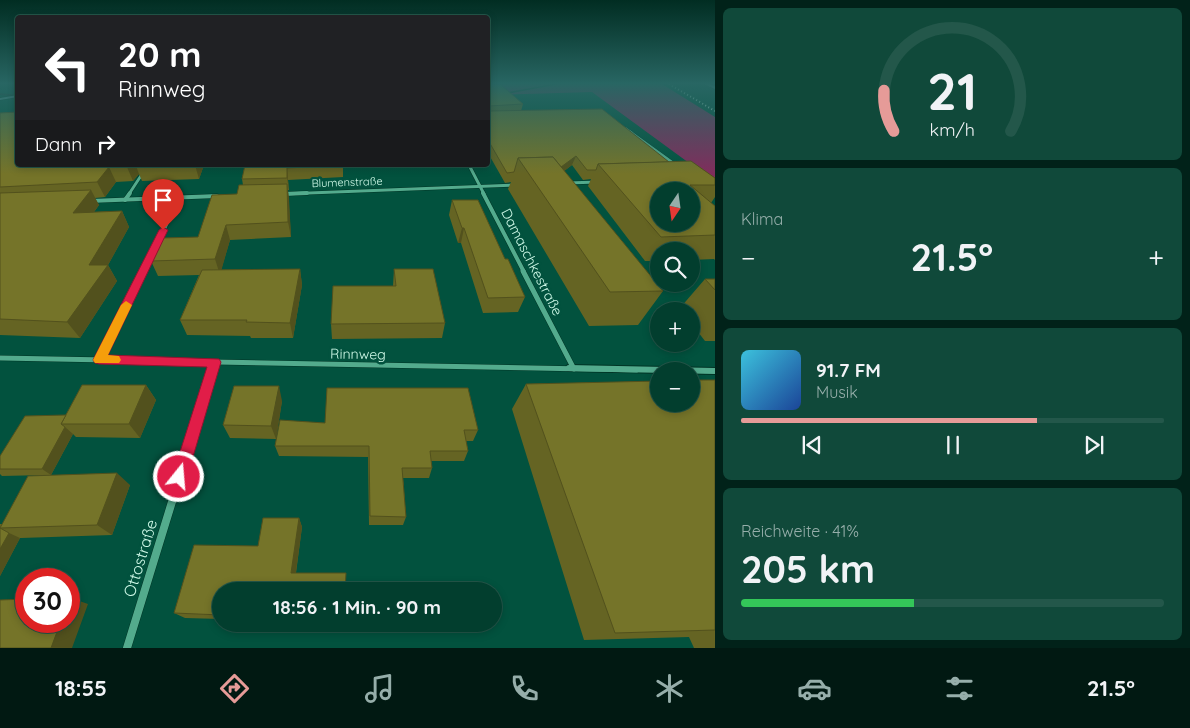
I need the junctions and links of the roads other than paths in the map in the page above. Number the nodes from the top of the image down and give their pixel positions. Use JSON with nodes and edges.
{"nodes":[{"id":1,"x":622,"y":126,"type":"edge"},
{"id":2,"x":147,"y":167,"type":"edge"},
{"id":3,"x":470,"y":167,"type":"edge"},
{"id":4,"x":680,"y":168,"type":"edge"},
{"id":5,"x":599,"y":182,"type":"dead end"},
{"id":6,"x":560,"y":183,"type":"edge"},
{"id":7,"x":520,"y":185,"type":"edge"},
{"id":8,"x":481,"y":186,"type":"junction"},
{"id":9,"x":280,"y":194,"type":"edge"},
{"id":10,"x":218,"y":196,"type":"edge"},
{"id":11,"x":179,"y":198,"type":"junction"},
{"id":12,"x":125,"y":200,"type":"junction"},
{"id":13,"x":82,"y":202,"type":"edge"},
{"id":14,"x":0,"y":358,"type":"edge"},
{"id":15,"x":99,"y":360,"type":"junction"},
{"id":16,"x":215,"y":362,"type":"junction"},
{"id":17,"x":574,"y":369,"type":"junction"},
{"id":18,"x":715,"y":371,"type":"edge"},
{"id":19,"x":127,"y":648,"type":"edge"}],
"edges":[{"from":1,"to":4,"type":"street"},
{"from":2,"to":12,"type":"street"},
{"from":3,"to":8,"type":"street","name":"Damaschkestraße"},
{"from":5,"to":6,"type":"street"},
{"from":7,"to":8,"type":"street","name":"Blumenstraße"},
{"from":8,"to":9,"type":"street","name":"Blumenstraße"},
{"from":8,"to":17,"type":"street","name":"Damaschkestraße"},
{"from":10,"to":11,"type":"street"},
{"from":11,"to":12,"type":"street"},
{"from":11,"to":15,"type":"street"},
{"from":12,"to":13,"type":"street"},
{"from":14,"to":15,"type":"street","name":"Rinnweg"},
{"from":15,"to":16,"type":"street","name":"Rinnweg"},
{"from":16,"to":17,"type":"street","name":"Rinnweg"},
{"from":16,"to":19,"type":"street","name":"Ottostraße"},
{"from":17,"to":18,"type":"street","name":"Rinnweg"}]}
